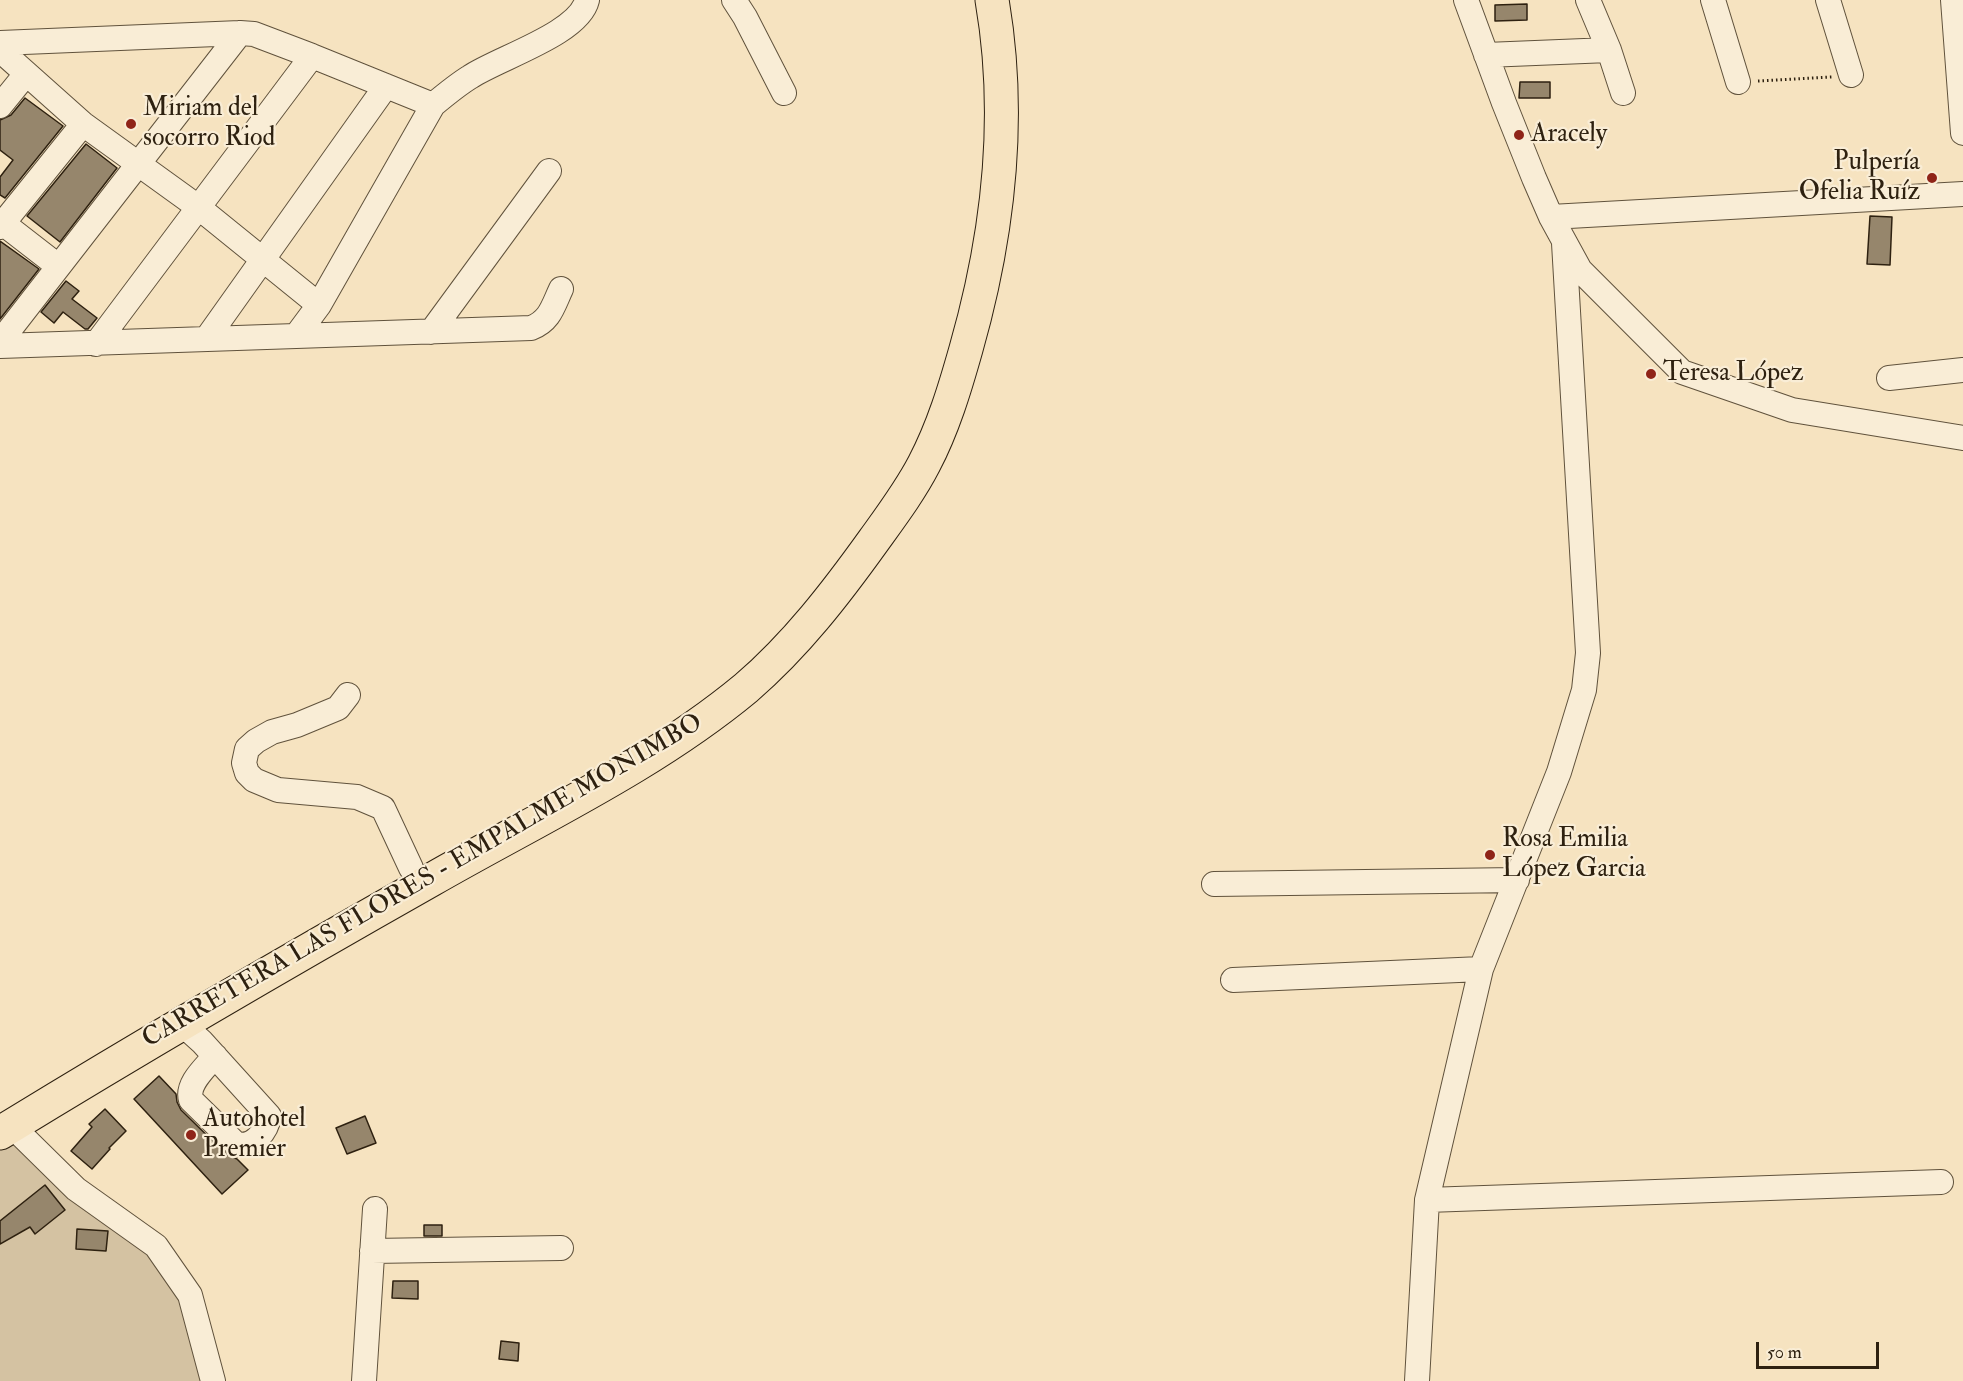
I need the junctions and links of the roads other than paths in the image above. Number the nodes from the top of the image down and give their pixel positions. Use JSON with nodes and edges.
{"nodes":[{"id":1,"x":587,"y":0,"type":"edge"},
{"id":2,"x":734,"y":0,"type":"edge"},
{"id":3,"x":971,"y":0,"type":"edge"},
{"id":4,"x":992,"y":0,"type":"edge"},
{"id":5,"x":1466,"y":0,"type":"edge"},
{"id":6,"x":1588,"y":0,"type":"edge"},
{"id":7,"x":1713,"y":0,"type":"edge"},
{"id":8,"x":1828,"y":0,"type":"edge"},
{"id":9,"x":1957,"y":10,"type":"edge"},
{"id":10,"x":240,"y":33,"type":"junction"},
{"id":11,"x":0,"y":43,"type":"edge"},
{"id":12,"x":0,"y":50,"type":"edge"},
{"id":13,"x":1609,"y":50,"type":"junction"},
{"id":14,"x":1486,"y":55,"type":"junction"},
{"id":15,"x":312,"y":56,"type":"junction"},
{"id":16,"x":26,"y":74,"type":"junction"},
{"id":17,"x":1851,"y":75,"type":"road end"},
{"id":18,"x":1738,"y":82,"type":"road end"},
{"id":19,"x":386,"y":86,"type":"junction"},
{"id":20,"x":784,"y":93,"type":"dead end"},
{"id":21,"x":1623,"y":93,"type":"dead end"},
{"id":22,"x":433,"y":105,"type":"junction"},
{"id":23,"x":0,"y":106,"type":"edge"},
{"id":24,"x":83,"y":124,"type":"junction"},
{"id":25,"x":1963,"y":133,"type":"edge"},
{"id":26,"x":138,"y":164,"type":"junction"},
{"id":27,"x":549,"y":171,"type":"dead end"},
{"id":28,"x":1963,"y":194,"type":"edge"},
{"id":29,"x":198,"y":207,"type":"junction"},
{"id":30,"x":1551,"y":217,"type":"junction"},
{"id":31,"x":1,"y":224,"type":"edge"},
{"id":32,"x":1564,"y":243,"type":"junction"},
{"id":33,"x":263,"y":259,"type":"junction"},
{"id":34,"x":58,"y":266,"type":"junction"},
{"id":35,"x":561,"y":289,"type":"dead end"},
{"id":36,"x":319,"y":305,"type":"junction"},
{"id":37,"x":431,"y":332,"type":"junction"},
{"id":38,"x":296,"y":336,"type":"junction"},
{"id":39,"x":207,"y":338,"type":"junction"},
{"id":40,"x":0,"y":344,"type":"edge"},
{"id":41,"x":96,"y":344,"type":"junction"},
{"id":42,"x":1963,"y":369,"type":"edge"},
{"id":43,"x":1889,"y":378,"type":"dead end"},
{"id":44,"x":1963,"y":438,"type":"edge"},
{"id":45,"x":348,"y":695,"type":"dead end"},
{"id":46,"x":411,"y":868,"type":"junction"},
{"id":47,"x":1517,"y":880,"type":"junction"},
{"id":48,"x":1214,"y":884,"type":"dead end"},
{"id":49,"x":1481,"y":969,"type":"junction"},
{"id":50,"x":1233,"y":980,"type":"dead end"},
{"id":51,"x":182,"y":1024,"type":"junction"},
{"id":52,"x":215,"y":1056,"type":"dead end"},
{"id":53,"x":4,"y":1123,"type":"edge"},
{"id":54,"x":1941,"y":1182,"type":"dead end"},
{"id":55,"x":1427,"y":1200,"type":"junction"},
{"id":56,"x":375,"y":1209,"type":"dead end"},
{"id":57,"x":561,"y":1248,"type":"dead end"},
{"id":58,"x":372,"y":1251,"type":"junction"},
{"id":59,"x":213,"y":1381,"type":"edge"},
{"id":60,"x":364,"y":1381,"type":"edge"},
{"id":61,"x":1417,"y":1381,"type":"edge"}],
"edges":[{"from":1,"to":22,"type":"street"},
{"from":2,"to":20,"type":"street"},
{"from":3,"to":46,"type":"highway","name":"CARRETERA LAS FLORES - EMPALME MONIMBO"},
{"from":4,"to":51,"type":"highway","name":"CARRETERA LAS FLORES - EMPALME MONIMBO"},
{"from":5,"to":14,"type":"street"},
{"from":6,"to":13,"type":"street"},
{"from":7,"to":18,"type":"street"},
{"from":8,"to":17,"type":"street"},
{"from":9,"to":25,"type":"street"},
{"from":10,"to":11,"type":"street"},
{"from":10,"to":15,"type":"street"},
{"from":10,"to":26,"type":"street"},
{"from":12,"to":16,"type":"street"},
{"from":13,"to":14,"type":"street"},
{"from":13,"to":21,"type":"street"},
{"from":14,"to":30,"type":"street"},
{"from":15,"to":19,"type":"street"},
{"from":15,"to":29,"type":"street"},
{"from":16,"to":23,"type":"street"},
{"from":16,"to":24,"type":"street"},
{"from":19,"to":22,"type":"street"},
{"from":19,"to":33,"type":"street"},
{"from":22,"to":36,"type":"street"},
{"from":24,"to":26,"type":"street"},
{"from":24,"to":31,"type":"street"},
{"from":26,"to":29,"type":"street"},
{"from":26,"to":34,"type":"street"},
{"from":27,"to":37,"type":"street"},
{"from":28,"to":30,"type":"street"},
{"from":29,"to":33,"type":"street"},
{"from":29,"to":41,"type":"street"},
{"from":30,"to":32,"type":"street"},
{"from":31,"to":34,"type":"street"},
{"from":32,"to":44,"type":"street"},
{"from":32,"to":47,"type":"street"},
{"from":33,"to":36,"type":"street"},
{"from":33,"to":39,"type":"street"},
{"from":34,"to":40,"type":"street"},
{"from":35,"to":37,"type":"street"},
{"from":36,"to":38,"type":"street"},
{"from":37,"to":38,"type":"street"},
{"from":38,"to":39,"type":"street"},
{"from":39,"to":41,"type":"street"},
{"from":40,"to":41,"type":"street"},
{"from":42,"to":43,"type":"street"},
{"from":45,"to":46,"type":"street"},
{"from":46,"to":53,"type":"highway","name":"CARRETERA LAS FLORES - EMPALME MONIMBO"},
{"from":47,"to":48,"type":"street"},
{"from":47,"to":49,"type":"street"},
{"from":49,"to":50,"type":"street"},
{"from":49,"to":55,"type":"street"},
{"from":51,"to":52,"type":"street"},
{"from":51,"to":53,"type":"highway","name":"CARRETERA LAS FLORES - EMPALME MONIMBO"},
{"from":53,"to":59,"type":"street"},
{"from":54,"to":55,"type":"street"},
{"from":55,"to":61,"type":"street"},
{"from":56,"to":58,"type":"street"},
{"from":57,"to":58,"type":"street"},
{"from":58,"to":60,"type":"street"}]}
